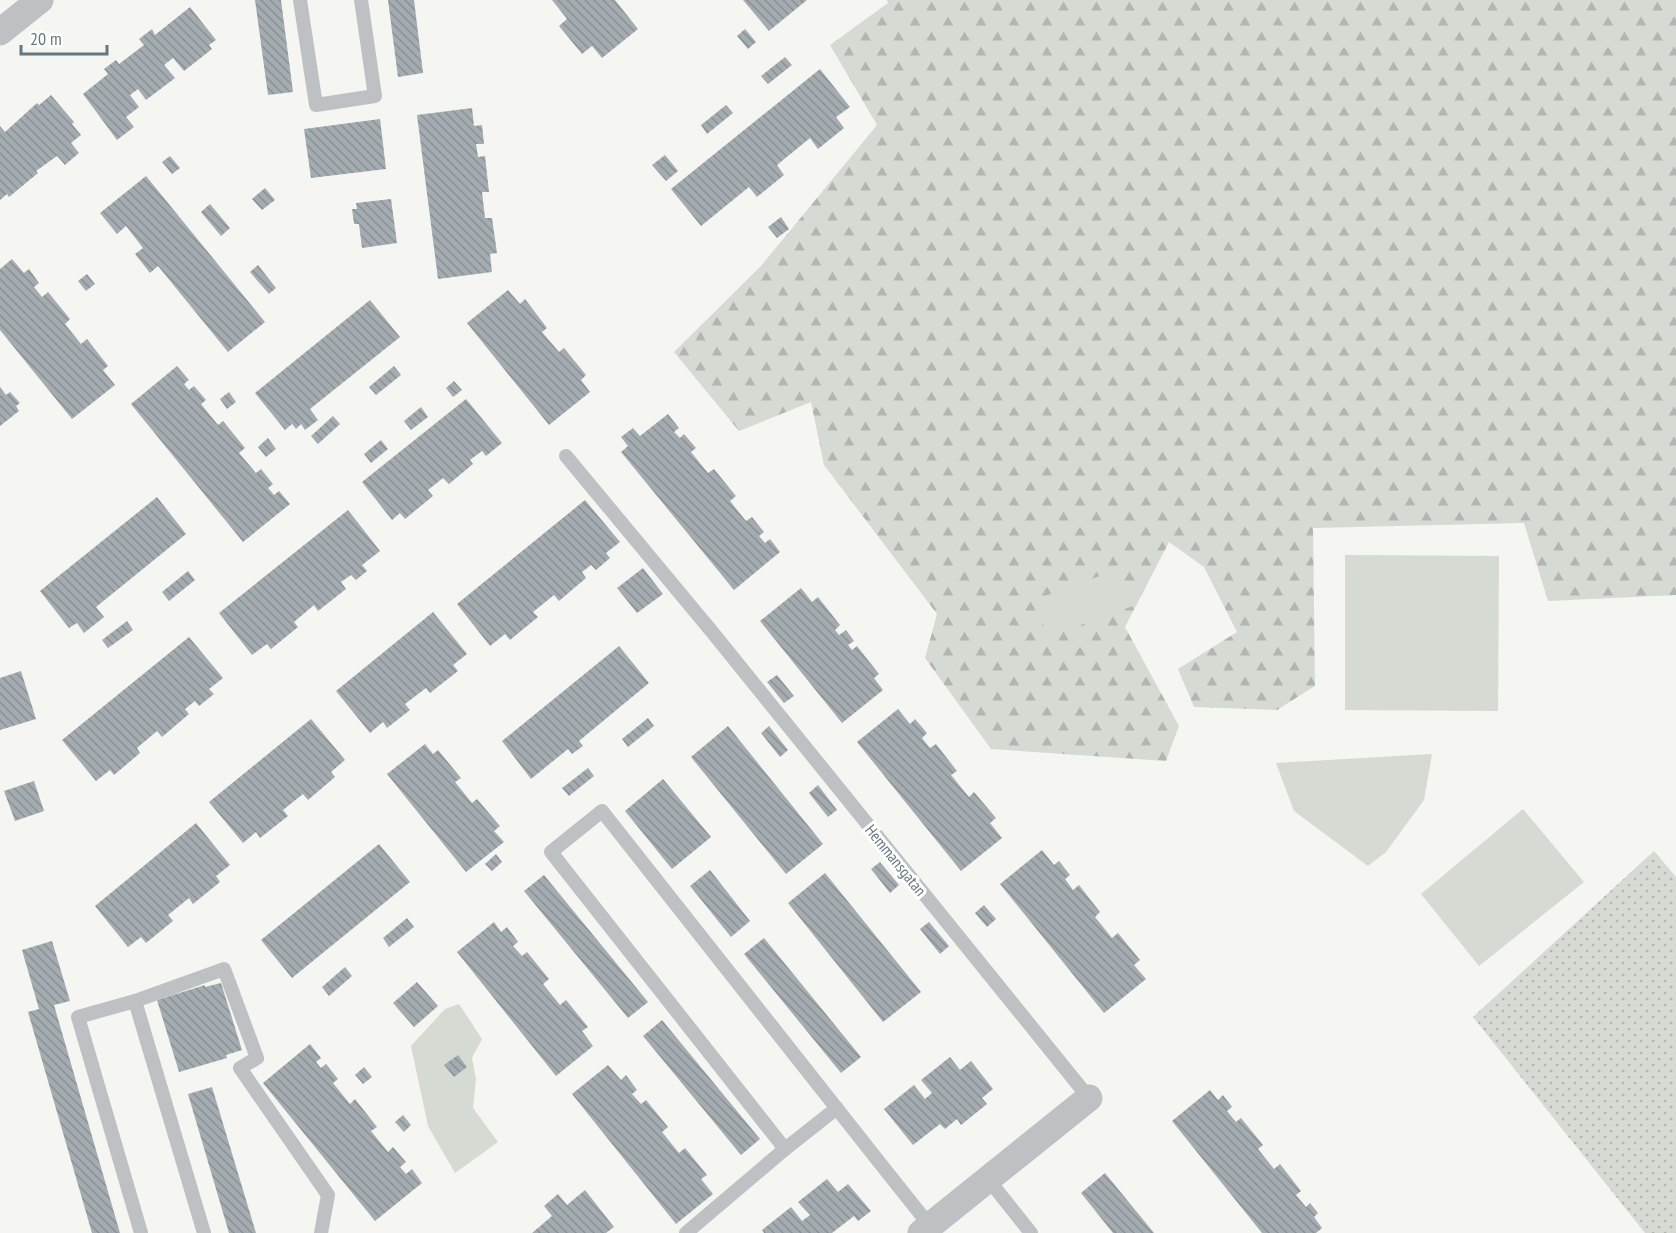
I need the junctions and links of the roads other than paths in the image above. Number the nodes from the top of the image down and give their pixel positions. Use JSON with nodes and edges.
{"nodes":[{"id":1,"x":40,"y":0,"type":"edge"},
{"id":2,"x":300,"y":0,"type":"edge"},
{"id":3,"x":361,"y":0,"type":"edge"},
{"id":4,"x":0,"y":32,"type":"edge"},
{"id":5,"x":566,"y":456,"type":"dead end"},
{"id":6,"x":135,"y":1001,"type":"junction"},
{"id":7,"x":1089,"y":1098,"type":"joint"},
{"id":8,"x":837,"y":1108,"type":"junction"},
{"id":9,"x":785,"y":1149,"type":"junction"},
{"id":10,"x":988,"y":1179,"type":"junction"},
{"id":11,"x":925,"y":1229,"type":"edge"},
{"id":12,"x":141,"y":1233,"type":"edge"},
{"id":13,"x":204,"y":1233,"type":"edge"},
{"id":14,"x":321,"y":1233,"type":"edge"},
{"id":15,"x":687,"y":1233,"type":"edge"},
{"id":16,"x":1031,"y":1233,"type":"edge"}],
"edges":[{"from":1,"to":4,"type":"street"},
{"from":2,"to":3,"type":"lane"},
{"from":5,"to":7,"type":"lane","name":"Hemmansgatan"},
{"from":6,"to":12,"type":"lane"},
{"from":6,"to":13,"type":"lane"},
{"from":6,"to":14,"type":"lane"},
{"from":7,"to":10,"type":"street","name":"Hemmansgatan"},
{"from":8,"to":9,"type":"lane"},
{"from":8,"to":9,"type":"lane"},
{"from":8,"to":11,"type":"lane"},
{"from":9,"to":15,"type":"lane"},
{"from":10,"to":11,"type":"street","name":"Hemmansgatan"},
{"from":10,"to":16,"type":"lane"}]}
